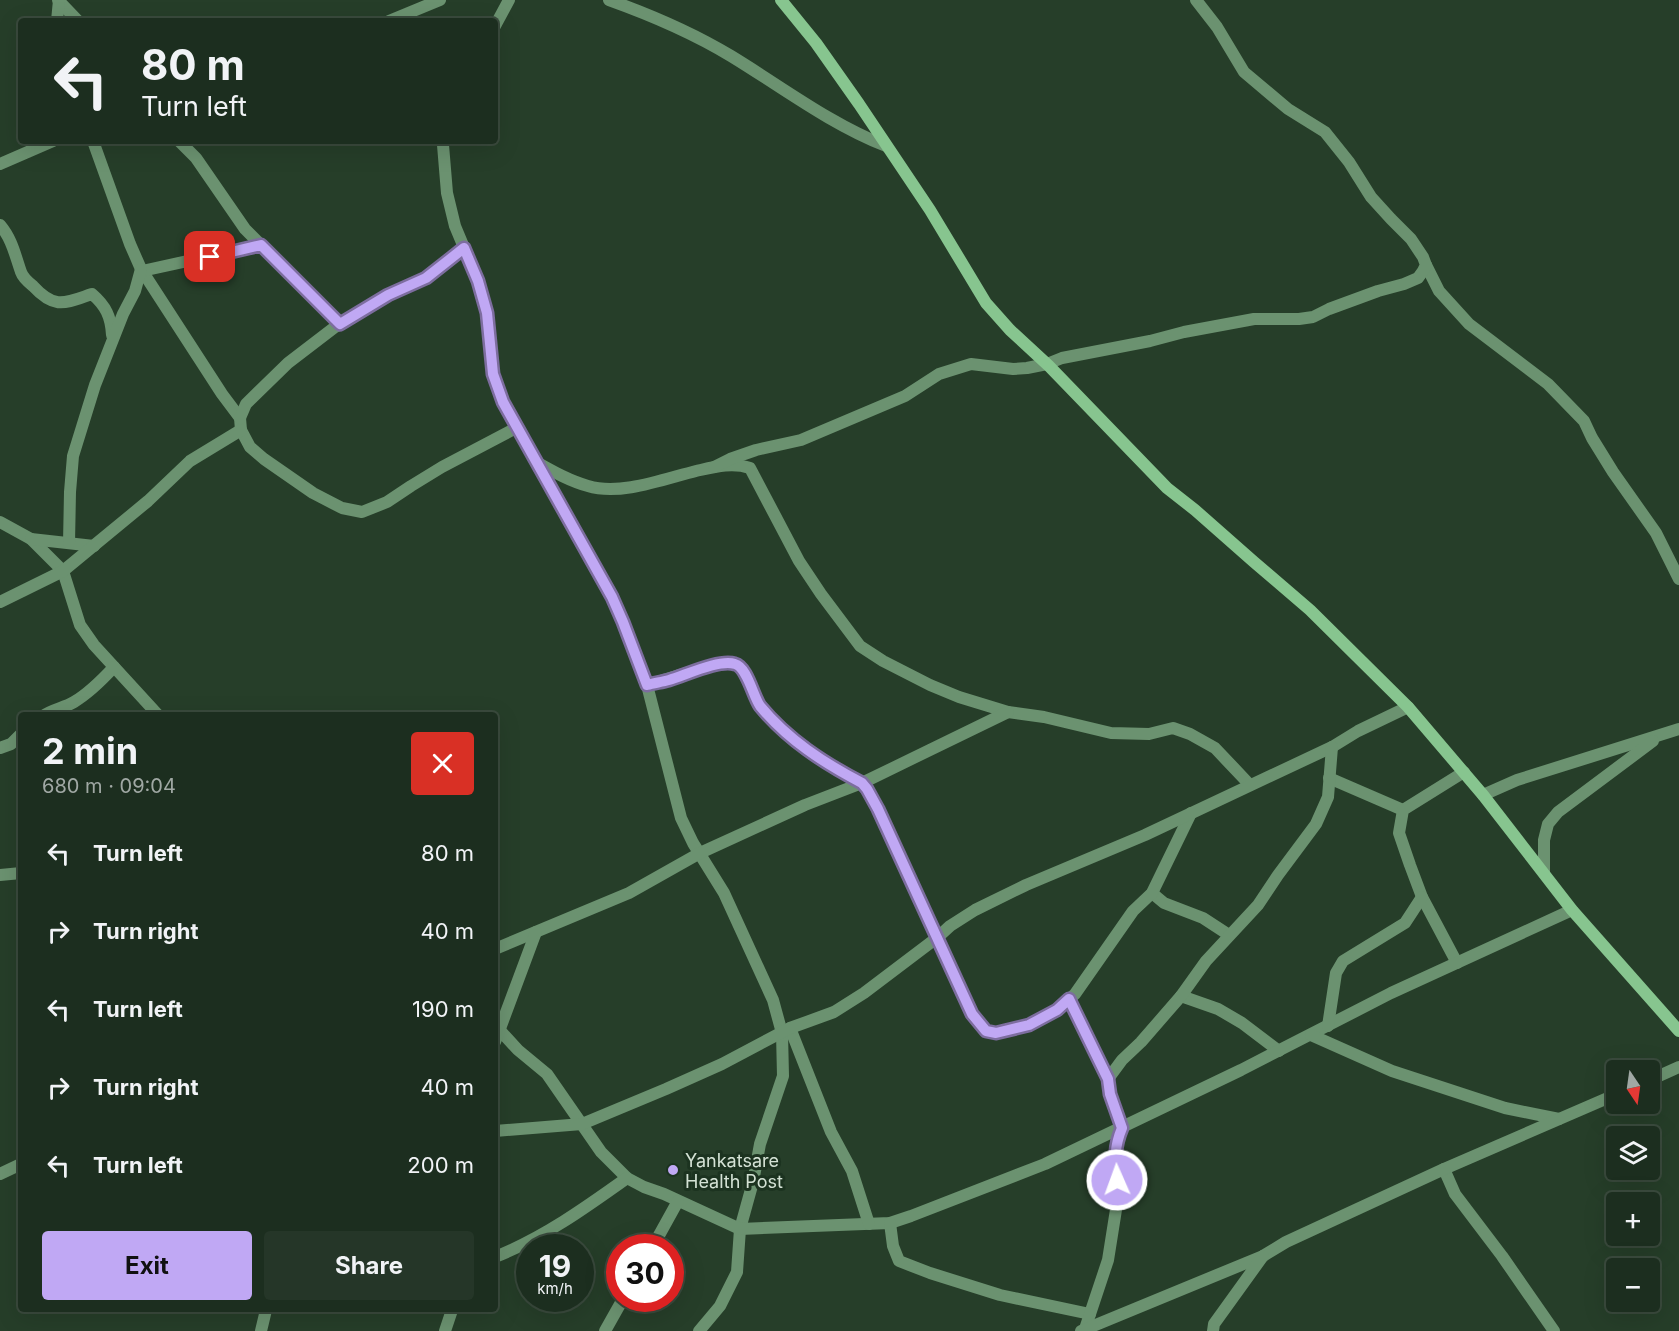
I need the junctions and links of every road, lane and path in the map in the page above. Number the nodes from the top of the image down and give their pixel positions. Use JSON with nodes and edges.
{"nodes":[{"id":1,"x":58,"y":0,"type":"edge"},
{"id":2,"x":440,"y":0,"type":"edge"},
{"id":3,"x":509,"y":0,"type":"edge"},
{"id":4,"x":609,"y":0,"type":"edge"},
{"id":5,"x":781,"y":0,"type":"edge"},
{"id":6,"x":1196,"y":0,"type":"edge"},
{"id":7,"x":57,"y":18,"type":"edge"},
{"id":8,"x":75,"y":18,"type":"edge"},
{"id":9,"x":395,"y":18,"type":"edge"},
{"id":10,"x":498,"y":20,"type":"edge"},
{"id":11,"x":46,"y":144,"type":"edge"},
{"id":12,"x":94,"y":144,"type":"edge"},
{"id":13,"x":182,"y":144,"type":"edge"},
{"id":14,"x":443,"y":144,"type":"edge"},
{"id":15,"x":886,"y":146,"type":"junction"},
{"id":16,"x":0,"y":164,"type":"edge"},
{"id":17,"x":0,"y":225,"type":"edge"},
{"id":18,"x":261,"y":245,"type":"junction"},
{"id":19,"x":464,"y":248,"type":"junction"},
{"id":20,"x":1426,"y":265,"type":"junction"},
{"id":21,"x":142,"y":270,"type":"junction"},
{"id":22,"x":340,"y":324,"type":"junction"},
{"id":23,"x":112,"y":340,"type":"junction"},
{"id":24,"x":1047,"y":364,"type":"junction"},
{"id":25,"x":240,"y":424,"type":"junction"},
{"id":26,"x":516,"y":428,"type":"junction"},
{"id":27,"x":537,"y":463,"type":"junction"},
{"id":28,"x":714,"y":467,"type":"junction"},
{"id":29,"x":0,"y":522,"type":"edge"},
{"id":30,"x":31,"y":539,"type":"junction"},
{"id":31,"x":69,"y":543,"type":"junction"},
{"id":32,"x":94,"y":546,"type":"junction"},
{"id":33,"x":63,"y":571,"type":"junction"},
{"id":34,"x":1679,"y":579,"type":"edge"},
{"id":35,"x":0,"y":602,"type":"edge"},
{"id":36,"x":114,"y":668,"type":"junction"},
{"id":37,"x":647,"y":685,"type":"junction"},
{"id":38,"x":1408,"y":706,"type":"junction"},
{"id":39,"x":49,"y":712,"type":"edge"},
{"id":40,"x":155,"y":712,"type":"edge"},
{"id":41,"x":1008,"y":712,"type":"junction"},
{"id":42,"x":1679,"y":729,"type":"edge"},
{"id":43,"x":1661,"y":735,"type":"junction"},
{"id":44,"x":18,"y":737,"type":"edge"},
{"id":45,"x":1332,"y":747,"type":"junction"},
{"id":46,"x":0,"y":748,"type":"edge"},
{"id":47,"x":1464,"y":772,"type":"junction"},
{"id":48,"x":1329,"y":778,"type":"junction"},
{"id":49,"x":862,"y":783,"type":"junction"},
{"id":50,"x":1250,"y":785,"type":"junction"},
{"id":51,"x":1483,"y":795,"type":"junction"},
{"id":52,"x":1403,"y":810,"type":"junction"},
{"id":53,"x":1191,"y":813,"type":"junction"},
{"id":54,"x":700,"y":853,"type":"junction"},
{"id":55,"x":18,"y":873,"type":"edge"},
{"id":56,"x":1544,"y":873,"type":"junction"},
{"id":57,"x":0,"y":875,"type":"edge"},
{"id":58,"x":1152,"y":894,"type":"junction"},
{"id":59,"x":1422,"y":897,"type":"junction"},
{"id":60,"x":1572,"y":910,"type":"junction"},
{"id":61,"x":536,"y":932,"type":"junction"},
{"id":62,"x":1229,"y":935,"type":"junction"},
{"id":63,"x":938,"y":938,"type":"junction"},
{"id":64,"x":498,"y":948,"type":"edge"},
{"id":65,"x":1457,"y":963,"type":"junction"},
{"id":66,"x":1181,"y":996,"type":"junction"},
{"id":67,"x":1069,"y":999,"type":"junction"},
{"id":68,"x":1328,"y":1026,"type":"junction"},
{"id":69,"x":498,"y":1028,"type":"edge"},
{"id":70,"x":785,"y":1031,"type":"junction"},
{"id":71,"x":1679,"y":1031,"type":"edge"},
{"id":72,"x":498,"y":1035,"type":"edge"},
{"id":73,"x":1311,"y":1035,"type":"junction"},
{"id":74,"x":1280,"y":1051,"type":"junction"},
{"id":75,"x":1679,"y":1067,"type":"edge"},
{"id":76,"x":1660,"y":1076,"type":"edge"},
{"id":77,"x":1108,"y":1079,"type":"junction"},
{"id":78,"x":1606,"y":1099,"type":"edge"},
{"id":79,"x":1560,"y":1119,"type":"junction"},
{"id":80,"x":582,"y":1124,"type":"junction"},
{"id":81,"x":1122,"y":1128,"type":"junction"},
{"id":82,"x":498,"y":1131,"type":"edge"},
{"id":83,"x":18,"y":1165,"type":"edge"},
{"id":84,"x":1444,"y":1169,"type":"junction"},
{"id":85,"x":0,"y":1174,"type":"edge"},
{"id":86,"x":627,"y":1178,"type":"junction"},
{"id":87,"x":678,"y":1201,"type":"junction"},
{"id":88,"x":890,"y":1222,"type":"junction"},
{"id":89,"x":868,"y":1224,"type":"junction"},
{"id":90,"x":740,"y":1229,"type":"junction"},
{"id":91,"x":660,"y":1234,"type":"edge"},
{"id":92,"x":498,"y":1256,"type":"edge"},
{"id":93,"x":1263,"y":1256,"type":"junction"},
{"id":94,"x":266,"y":1312,"type":"edge"},
{"id":95,"x":451,"y":1312,"type":"edge"},
{"id":96,"x":616,"y":1312,"type":"edge"},
{"id":97,"x":1090,"y":1314,"type":"junction"},
{"id":98,"x":1082,"y":1330,"type":"edge"},
{"id":99,"x":261,"y":1331,"type":"edge"},
{"id":100,"x":445,"y":1331,"type":"edge"},
{"id":101,"x":605,"y":1331,"type":"edge"},
{"id":102,"x":699,"y":1331,"type":"edge"},
{"id":103,"x":1213,"y":1331,"type":"edge"},
{"id":104,"x":1554,"y":1331,"type":"edge"}],
"edges":[{"from":1,"to":7,"type":"street"},
{"from":1,"to":8,"type":"street"},
{"from":2,"to":9,"type":"street"},
{"from":3,"to":10,"type":"street"},
{"from":4,"to":15,"type":"street"},
{"from":5,"to":15,"type":"street"},
{"from":6,"to":20,"type":"street"},
{"from":11,"to":16,"type":"street"},
{"from":12,"to":21,"type":"street"},
{"from":13,"to":18,"type":"street"},
{"from":14,"to":19,"type":"street"},
{"from":15,"to":24,"type":"street"},
{"from":17,"to":23,"type":"street"},
{"from":18,"to":21,"type":"street"},
{"from":18,"to":22,"type":"street"},
{"from":19,"to":22,"type":"street"},
{"from":19,"to":26,"type":"street"},
{"from":20,"to":24,"type":"street"},
{"from":20,"to":34,"type":"street"},
{"from":21,"to":23,"type":"street"},
{"from":21,"to":25,"type":"street"},
{"from":22,"to":25,"type":"street"},
{"from":23,"to":31,"type":"street"},
{"from":24,"to":28,"type":"street"},
{"from":24,"to":38,"type":"street"},
{"from":25,"to":26,"type":"street"},
{"from":25,"to":32,"type":"street"},
{"from":26,"to":27,"type":"street"},
{"from":27,"to":28,"type":"street"},
{"from":27,"to":37,"type":"street"},
{"from":28,"to":41,"type":"street"},
{"from":29,"to":30,"type":"street"},
{"from":30,"to":31,"type":"street"},
{"from":30,"to":33,"type":"street"},
{"from":31,"to":32,"type":"street"},
{"from":32,"to":33,"type":"street"},
{"from":33,"to":35,"type":"street"},
{"from":33,"to":36,"type":"street"},
{"from":36,"to":39,"type":"street"},
{"from":36,"to":40,"type":"street"},
{"from":37,"to":49,"type":"street"},
{"from":37,"to":54,"type":"street"},
{"from":38,"to":45,"type":"street"},
{"from":38,"to":47,"type":"street"},
{"from":41,"to":49,"type":"street"},
{"from":41,"to":50,"type":"street"},
{"from":42,"to":43,"type":"street"},
{"from":43,"to":51,"type":"street"},
{"from":43,"to":56,"type":"street"},
{"from":44,"to":46,"type":"street"},
{"from":45,"to":48,"type":"street"},
{"from":45,"to":50,"type":"street"},
{"from":47,"to":51,"type":"street"},
{"from":47,"to":52,"type":"street"},
{"from":48,"to":52,"type":"street"},
{"from":48,"to":62,"type":"street"},
{"from":49,"to":54,"type":"street"},
{"from":49,"to":63,"type":"street"},
{"from":50,"to":53,"type":"street"},
{"from":51,"to":56,"type":"street"},
{"from":52,"to":59,"type":"street"},
{"from":53,"to":58,"type":"street"},
{"from":53,"to":63,"type":"street"},
{"from":54,"to":61,"type":"street"},
{"from":54,"to":70,"type":"street"},
{"from":55,"to":57,"type":"street"},
{"from":56,"to":60,"type":"street"},
{"from":58,"to":62,"type":"street"},
{"from":58,"to":67,"type":"street"},
{"from":59,"to":65,"type":"street"},
{"from":59,"to":68,"type":"street"},
{"from":60,"to":65,"type":"street"},
{"from":60,"to":71,"type":"street"},
{"from":61,"to":64,"type":"street"},
{"from":61,"to":69,"type":"street"},
{"from":62,"to":66,"type":"street"},
{"from":63,"to":67,"type":"street"},
{"from":63,"to":70,"type":"street"},
{"from":65,"to":68,"type":"street"},
{"from":66,"to":74,"type":"street"},
{"from":66,"to":77,"type":"street"},
{"from":67,"to":77,"type":"street"},
{"from":68,"to":73,"type":"street"},
{"from":70,"to":80,"type":"street"},
{"from":70,"to":89,"type":"street"},
{"from":70,"to":90,"type":"street"},
{"from":72,"to":80,"type":"street"},
{"from":73,"to":74,"type":"street"},
{"from":73,"to":79,"type":"street"},
{"from":74,"to":81,"type":"street"},
{"from":75,"to":76,"type":"street"},
{"from":77,"to":81,"type":"street"},
{"from":78,"to":79,"type":"street"},
{"from":79,"to":84,"type":"street"},
{"from":80,"to":82,"type":"street"},
{"from":80,"to":86,"type":"street"},
{"from":81,"to":88,"type":"street"},
{"from":81,"to":97,"type":"street"},
{"from":83,"to":85,"type":"street"},
{"from":84,"to":93,"type":"street"},
{"from":84,"to":104,"type":"street"},
{"from":86,"to":87,"type":"street"},
{"from":86,"to":92,"type":"street"},
{"from":87,"to":90,"type":"street"},
{"from":87,"to":91,"type":"street"},
{"from":88,"to":89,"type":"street"},
{"from":88,"to":97,"type":"street"},
{"from":89,"to":90,"type":"street"},
{"from":90,"to":102,"type":"street"},
{"from":93,"to":98,"type":"street"},
{"from":93,"to":103,"type":"street"},
{"from":94,"to":99,"type":"street"},
{"from":95,"to":100,"type":"street"},
{"from":96,"to":101,"type":"street"},
{"from":97,"to":98,"type":"street"}]}
